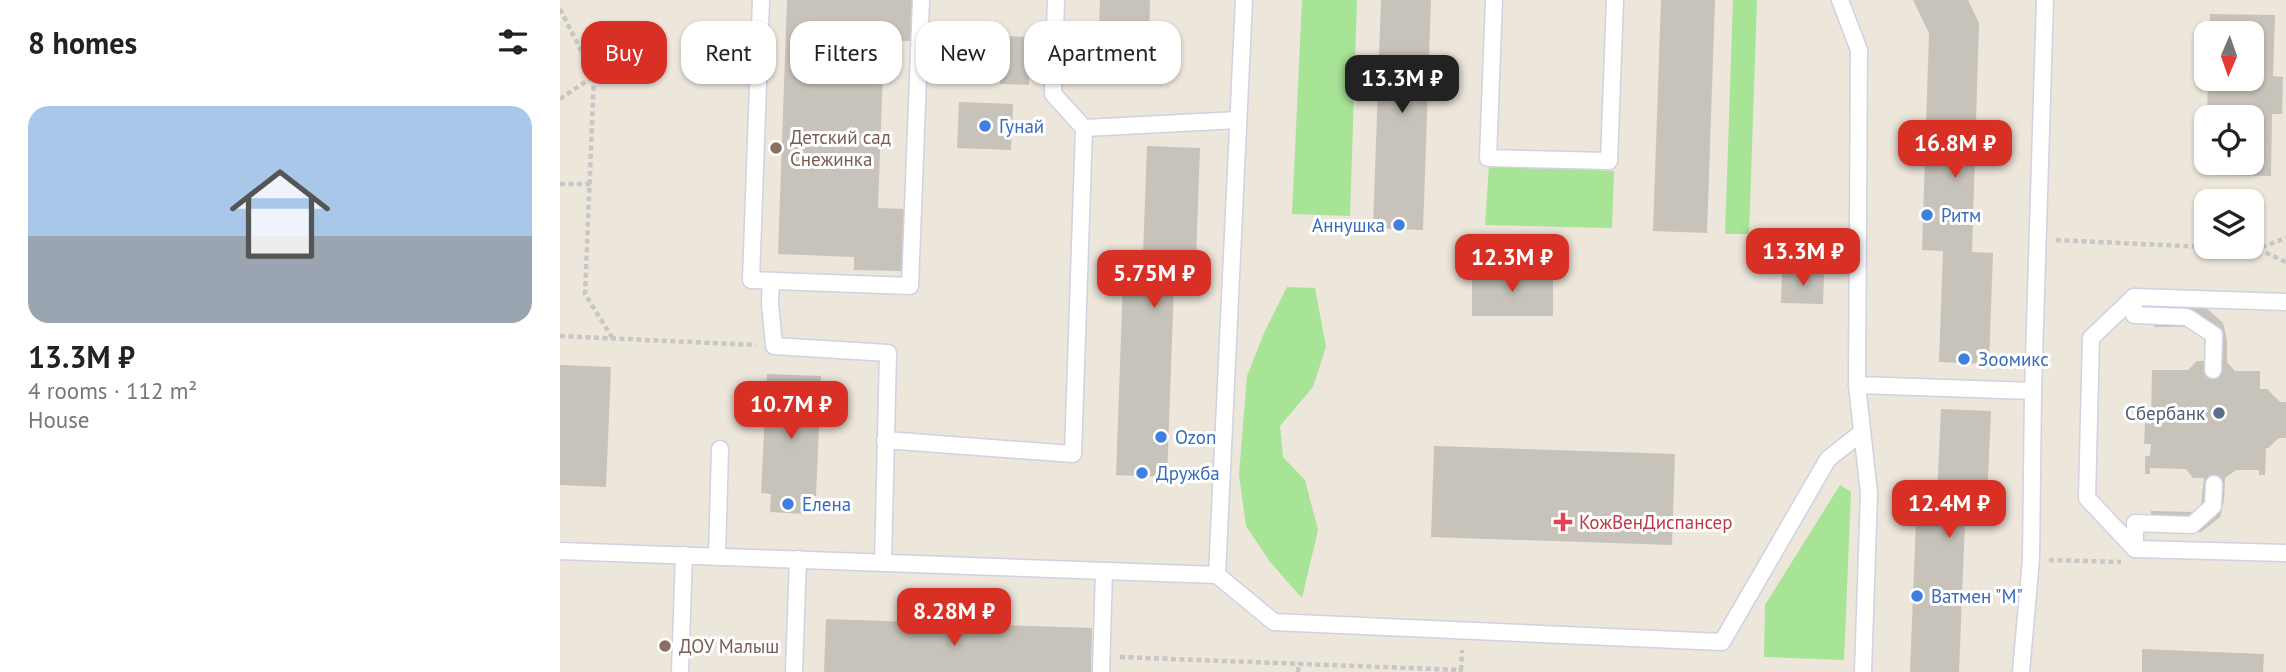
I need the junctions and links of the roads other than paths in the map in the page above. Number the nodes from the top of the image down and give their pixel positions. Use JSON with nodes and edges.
{"nodes":[{"id":1,"x":761,"y":0,"type":"edge"},
{"id":2,"x":921,"y":0,"type":"edge"},
{"id":3,"x":1056,"y":0,"type":"edge"},
{"id":4,"x":1244,"y":0,"type":"edge"},
{"id":5,"x":1494,"y":0,"type":"edge"},
{"id":6,"x":1615,"y":0,"type":"edge"},
{"id":7,"x":1840,"y":0,"type":"edge"},
{"id":8,"x":2045,"y":0,"type":"edge"},
{"id":9,"x":1238,"y":120,"type":"junction"},
{"id":10,"x":1084,"y":128,"type":"junction"},
{"id":11,"x":771,"y":281,"type":"junction"},
{"id":12,"x":2134,"y":297,"type":"junction"},
{"id":13,"x":2286,"y":302,"type":"edge"},
{"id":14,"x":2213,"y":370,"type":"dead end"},
{"id":15,"x":1857,"y":385,"type":"junction"},
{"id":16,"x":2033,"y":391,"type":"junction"},
{"id":17,"x":1861,"y":433,"type":"junction"},
{"id":18,"x":885,"y":440,"type":"junction"},
{"id":19,"x":720,"y":449,"type":"dead end"},
{"id":20,"x":2214,"y":484,"type":"dead end"},
{"id":21,"x":2135,"y":549,"type":"junction"},
{"id":22,"x":560,"y":551,"type":"edge"},
{"id":23,"x":2286,"y":552,"type":"edge"},
{"id":24,"x":684,"y":555,"type":"junction"},
{"id":25,"x":717,"y":557,"type":"junction"},
{"id":26,"x":798,"y":559,"type":"junction"},
{"id":27,"x":883,"y":563,"type":"junction"},
{"id":28,"x":1104,"y":571,"type":"junction"},
{"id":29,"x":1217,"y":575,"type":"junction"},
{"id":30,"x":1102,"y":664,"type":"edge"},
{"id":31,"x":680,"y":672,"type":"edge"},
{"id":32,"x":794,"y":672,"type":"edge"},
{"id":33,"x":1863,"y":672,"type":"edge"},
{"id":34,"x":2021,"y":672,"type":"edge"}],
"edges":[{"from":1,"to":11,"type":"lane"},
{"from":2,"to":11,"type":"lane"},
{"from":3,"to":10,"type":"lane"},
{"from":4,"to":9,"type":"lane"},
{"from":5,"to":6,"type":"lane"},
{"from":7,"to":15,"type":"lane"},
{"from":8,"to":16,"type":"lane"},
{"from":9,"to":10,"type":"lane"},
{"from":9,"to":29,"type":"lane"},
{"from":10,"to":18,"type":"lane"},
{"from":11,"to":18,"type":"lane"},
{"from":12,"to":13,"type":"lane"},
{"from":12,"to":14,"type":"lane"},
{"from":12,"to":21,"type":"lane"},
{"from":15,"to":16,"type":"lane"},
{"from":15,"to":17,"type":"lane"},
{"from":16,"to":34,"type":"lane"},
{"from":17,"to":29,"type":"lane"},
{"from":17,"to":33,"type":"lane"},
{"from":18,"to":27,"type":"lane"},
{"from":19,"to":25,"type":"lane"},
{"from":20,"to":21,"type":"lane"},
{"from":21,"to":23,"type":"lane"},
{"from":22,"to":24,"type":"lane"},
{"from":24,"to":25,"type":"lane"},
{"from":24,"to":31,"type":"lane"},
{"from":25,"to":26,"type":"lane"},
{"from":26,"to":27,"type":"lane"},
{"from":26,"to":32,"type":"lane"},
{"from":27,"to":28,"type":"lane"},
{"from":28,"to":29,"type":"lane"},
{"from":28,"to":30,"type":"lane"}]}
